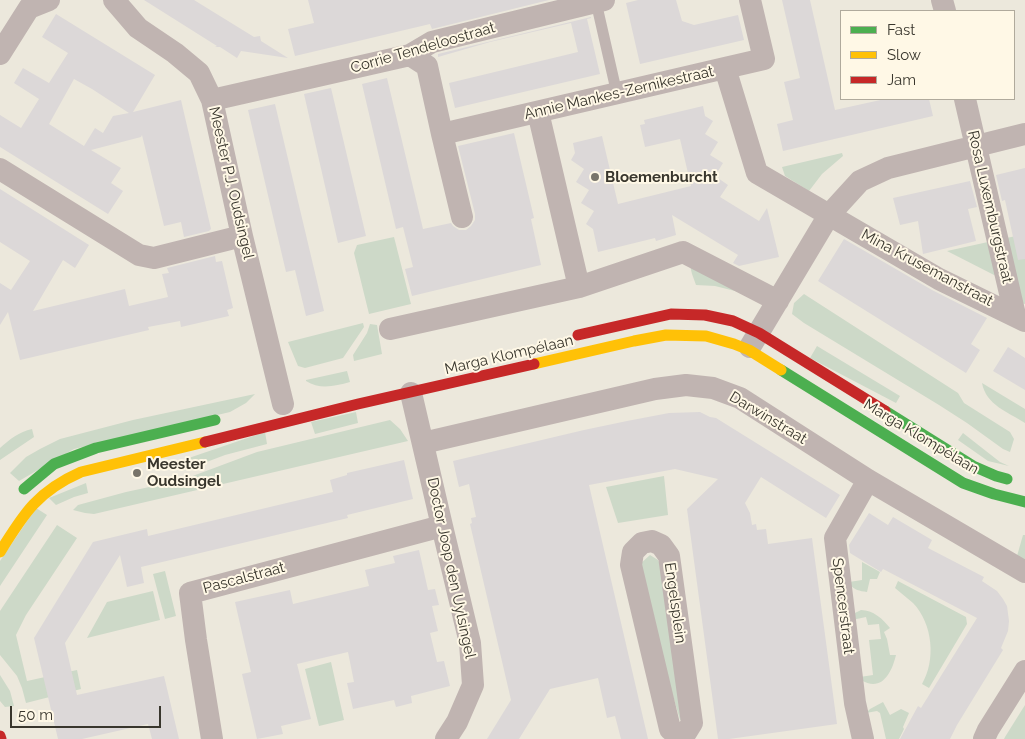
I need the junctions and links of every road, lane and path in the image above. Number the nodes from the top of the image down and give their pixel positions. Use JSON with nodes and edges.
{"nodes":[{"id":1,"x":48,"y":0,"type":"edge"},
{"id":2,"x":114,"y":0,"type":"edge"},
{"id":3,"x":750,"y":0,"type":"edge"},
{"id":4,"x":600,"y":1,"type":"edge"},
{"id":5,"x":0,"y":54,"type":"edge"},
{"id":6,"x":410,"y":55,"type":"junction"},
{"id":7,"x":725,"y":68,"type":"junction"},
{"id":8,"x":617,"y":94,"type":"junction"},
{"id":9,"x":212,"y":100,"type":"junction"},
{"id":10,"x":964,"y":100,"type":"edge"},
{"id":11,"x":538,"y":112,"type":"junction"},
{"id":12,"x":442,"y":134,"type":"junction"},
{"id":13,"x":1025,"y":134,"type":"edge"},
{"id":14,"x":975,"y":146,"type":"junction"},
{"id":15,"x":0,"y":168,"type":"edge"},
{"id":16,"x":829,"y":215,"type":"junction"},
{"id":17,"x":462,"y":216,"type":"dead end"},
{"id":18,"x":242,"y":236,"type":"junction"},
{"id":19,"x":579,"y":287,"type":"junction"},
{"id":20,"x":778,"y":301,"type":"junction"},
{"id":21,"x":1020,"y":318,"type":"edge"},
{"id":22,"x":390,"y":329,"type":"dead end"},
{"id":23,"x":566,"y":338,"type":"dead end"},
{"id":24,"x":754,"y":341,"type":"junction"},
{"id":25,"x":410,"y":388,"type":"junction"},
{"id":26,"x":284,"y":409,"type":"junction"},
{"id":27,"x":227,"y":417,"type":"dead end"},
{"id":28,"x":423,"y":443,"type":"junction"},
{"id":29,"x":868,"y":480,"type":"junction"},
{"id":30,"x":1019,"y":482,"type":"dead end"},
{"id":31,"x":16,"y":497,"type":"dead end"},
{"id":32,"x":1025,"y":502,"type":"edge"},
{"id":33,"x":442,"y":526,"type":"junction"},
{"id":34,"x":0,"y":552,"type":"edge"},
{"id":35,"x":1025,"y":572,"type":"edge"},
{"id":36,"x":1025,"y":670,"type":"edge"},
{"id":37,"x":212,"y":739,"type":"edge"},
{"id":38,"x":446,"y":739,"type":"edge"},
{"id":39,"x":682,"y":739,"type":"edge"},
{"id":40,"x":863,"y":739,"type":"edge"},
{"id":41,"x":984,"y":739,"type":"edge"}],
"edges":[{"from":1,"to":5,"type":"street"},
{"from":2,"to":9,"type":"street","name":"Meester P.J. Oudsingel"},
{"from":3,"to":7,"type":"street"},
{"from":4,"to":6,"type":"street","name":"Corrie Tendeloostraat"},
{"from":4,"to":8,"type":"lane"},
{"from":6,"to":9,"type":"street","name":"Corrie Tendeloostraat"},
{"from":6,"to":12,"type":"street"},
{"from":7,"to":8,"type":"street","name":"Annie Mankes-Zernikestraat"},
{"from":7,"to":16,"type":"street","name":"Annie Mankes-Zernikestraat"},
{"from":8,"to":11,"type":"street","name":"Annie Mankes-Zernikestraat"},
{"from":9,"to":18,"type":"street","name":"Meester P.J. Oudsingel"},
{"from":10,"to":14,"type":"street","name":"Rosa Luxemburgstraat"},
{"from":11,"to":12,"type":"street","name":"Annie Mankes-Zernikestraat"},
{"from":11,"to":19,"type":"street"},
{"from":12,"to":17,"type":"street"},
{"from":13,"to":14,"type":"street"},
{"from":14,"to":16,"type":"street"},
{"from":14,"to":21,"type":"street","name":"Rosa Luxemburgstraat"},
{"from":15,"to":18,"type":"street"},
{"from":16,"to":20,"type":"street"},
{"from":16,"to":21,"type":"street","name":"Mina Krusemanstraat"},
{"from":18,"to":26,"type":"street","name":"Meester P.J. Oudsingel"},
{"from":19,"to":20,"type":"street"},
{"from":19,"to":22,"type":"street"},
{"from":20,"to":24,"type":"street"},
{"from":23,"to":24,"type":"street","name":"Marga Klompélaan"},
{"from":24,"to":25,"type":"street","name":"Marga Klompélaan"},
{"from":24,"to":30,"type":"street","name":"Marga Klompélaan"},
{"from":24,"to":32,"type":"street","name":"Marga Klompélaan"},
{"from":25,"to":26,"type":"street","name":"Marga Klompélaan"},
{"from":25,"to":28,"type":"street","name":"Doctor Joop den Uylsingel"},
{"from":26,"to":34,"type":"street","name":"Marga Klompélaan"},
{"from":27,"to":31,"type":"street"},
{"from":28,"to":29,"type":"street","name":"Darwinstraat"},
{"from":28,"to":33,"type":"street","name":"Doctor Joop den Uylsingel"},
{"from":29,"to":35,"type":"street","name":"Darwinstraat"},
{"from":29,"to":40,"type":"street","name":"Spencerstraat"},
{"from":33,"to":37,"type":"street","name":"Pascalstraat"},
{"from":33,"to":38,"type":"street","name":"Doctor Joop den Uylsingel"},
{"from":36,"to":41,"type":"street"},
{"from":39,"to":39,"type":"street","name":"Engelsplein"}]}
